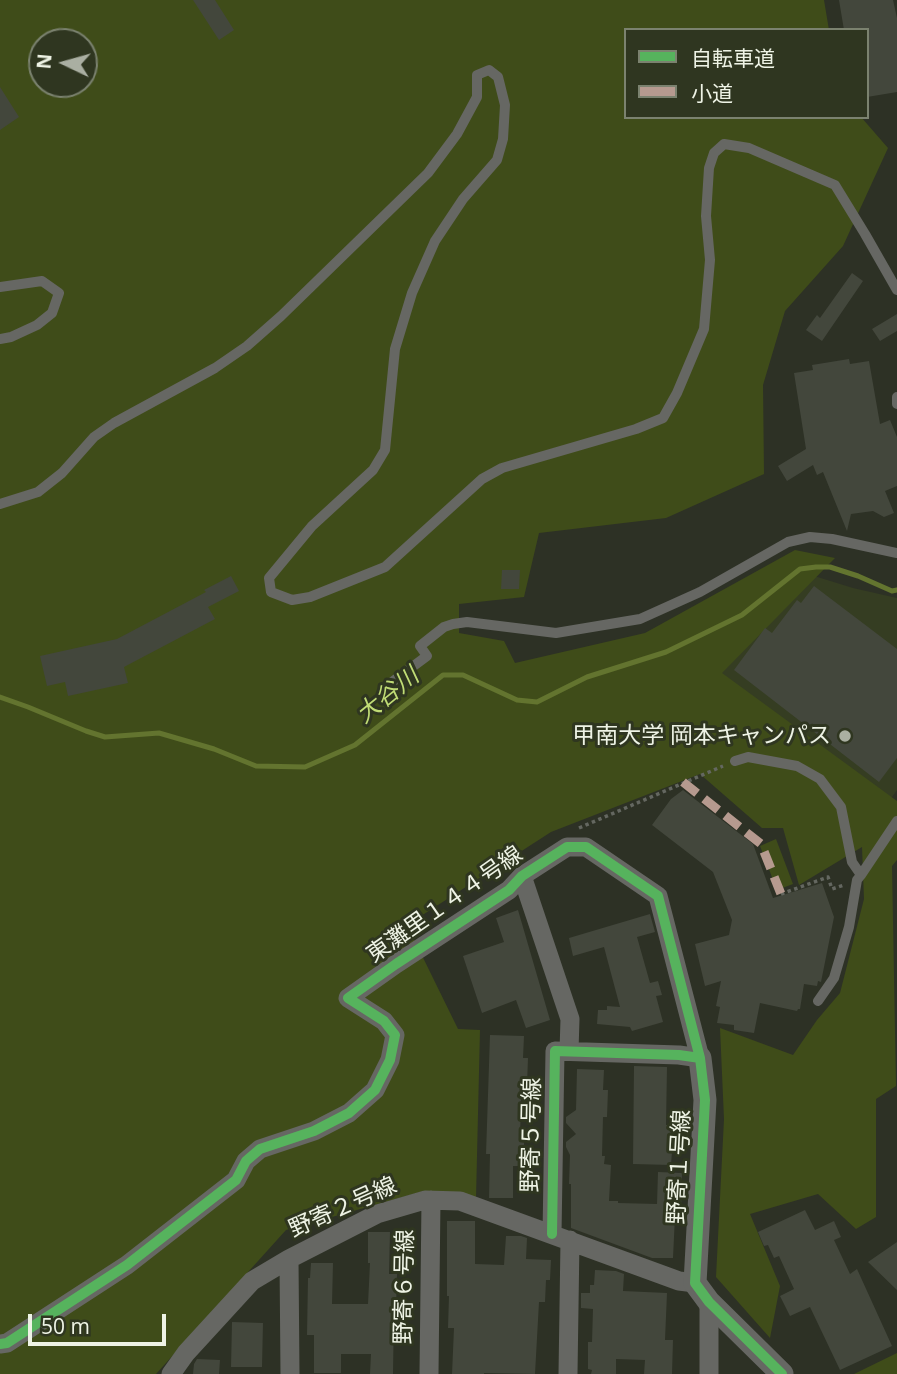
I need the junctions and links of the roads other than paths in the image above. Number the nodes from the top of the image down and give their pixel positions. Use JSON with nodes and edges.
{"nodes":[{"id":1,"x":0,"y":287,"type":"edge"},
{"id":2,"x":897,"y":290,"type":"edge"},
{"id":3,"x":0,"y":339,"type":"edge"},
{"id":4,"x":897,"y":397,"type":"edge"},
{"id":5,"x":897,"y":404,"type":"edge"},
{"id":6,"x":0,"y":504,"type":"edge"},
{"id":7,"x":897,"y":553,"type":"edge"},
{"id":8,"x":392,"y":682,"type":"dead end"},
{"id":9,"x":735,"y":761,"type":"road end"},
{"id":10,"x":897,"y":821,"type":"edge"},
{"id":11,"x":522,"y":876,"type":"junction"},
{"id":12,"x":859,"y":877,"type":"junction"},
{"id":13,"x":818,"y":1001,"type":"dead end"},
{"id":14,"x":569,"y":1051,"type":"junction"},
{"id":15,"x":700,"y":1058,"type":"junction"},
{"id":16,"x":431,"y":1200,"type":"junction"},
{"id":17,"x":561,"y":1237,"type":"junction"},
{"id":18,"x":289,"y":1258,"type":"junction"},
{"id":19,"x":695,"y":1283,"type":"junction"},
{"id":20,"x":709,"y":1302,"type":"junction"},
{"id":21,"x":0,"y":1344,"type":"edge"},
{"id":22,"x":171,"y":1374,"type":"edge"},
{"id":23,"x":289,"y":1374,"type":"edge"},
{"id":24,"x":429,"y":1374,"type":"edge"},
{"id":25,"x":568,"y":1374,"type":"edge"},
{"id":26,"x":709,"y":1374,"type":"edge"},
{"id":27,"x":782,"y":1374,"type":"edge"}],
"edges":[{"from":1,"to":3,"type":"lane"},
{"from":2,"to":6,"type":"lane"},
{"from":4,"to":5,"type":"lane"},
{"from":7,"to":8,"type":"lane"},
{"from":9,"to":12,"type":"lane"},
{"from":10,"to":12,"type":"lane"},
{"from":11,"to":14,"type":"street"},
{"from":11,"to":15,"type":"street","name":"東灘里１４４号線"},
{"from":11,"to":21,"type":"street","name":"東灘里１４４号線"},
{"from":12,"to":13,"type":"lane"},
{"from":14,"to":15,"type":"street"},
{"from":14,"to":17,"type":"street","name":"野寄５号線"},
{"from":15,"to":19,"type":"street","name":"野寄１号線"},
{"from":16,"to":17,"type":"street","name":"野寄２号線"},
{"from":16,"to":18,"type":"street","name":"野寄２号線"},
{"from":16,"to":24,"type":"street","name":"野寄６号線"},
{"from":17,"to":19,"type":"street","name":"野寄２号線"},
{"from":17,"to":25,"type":"street","name":"野寄５号線"},
{"from":18,"to":22,"type":"street","name":"野寄２号線"},
{"from":18,"to":23,"type":"street"},
{"from":19,"to":20,"type":"street"},
{"from":20,"to":26,"type":"street"},
{"from":20,"to":27,"type":"street"}]}
